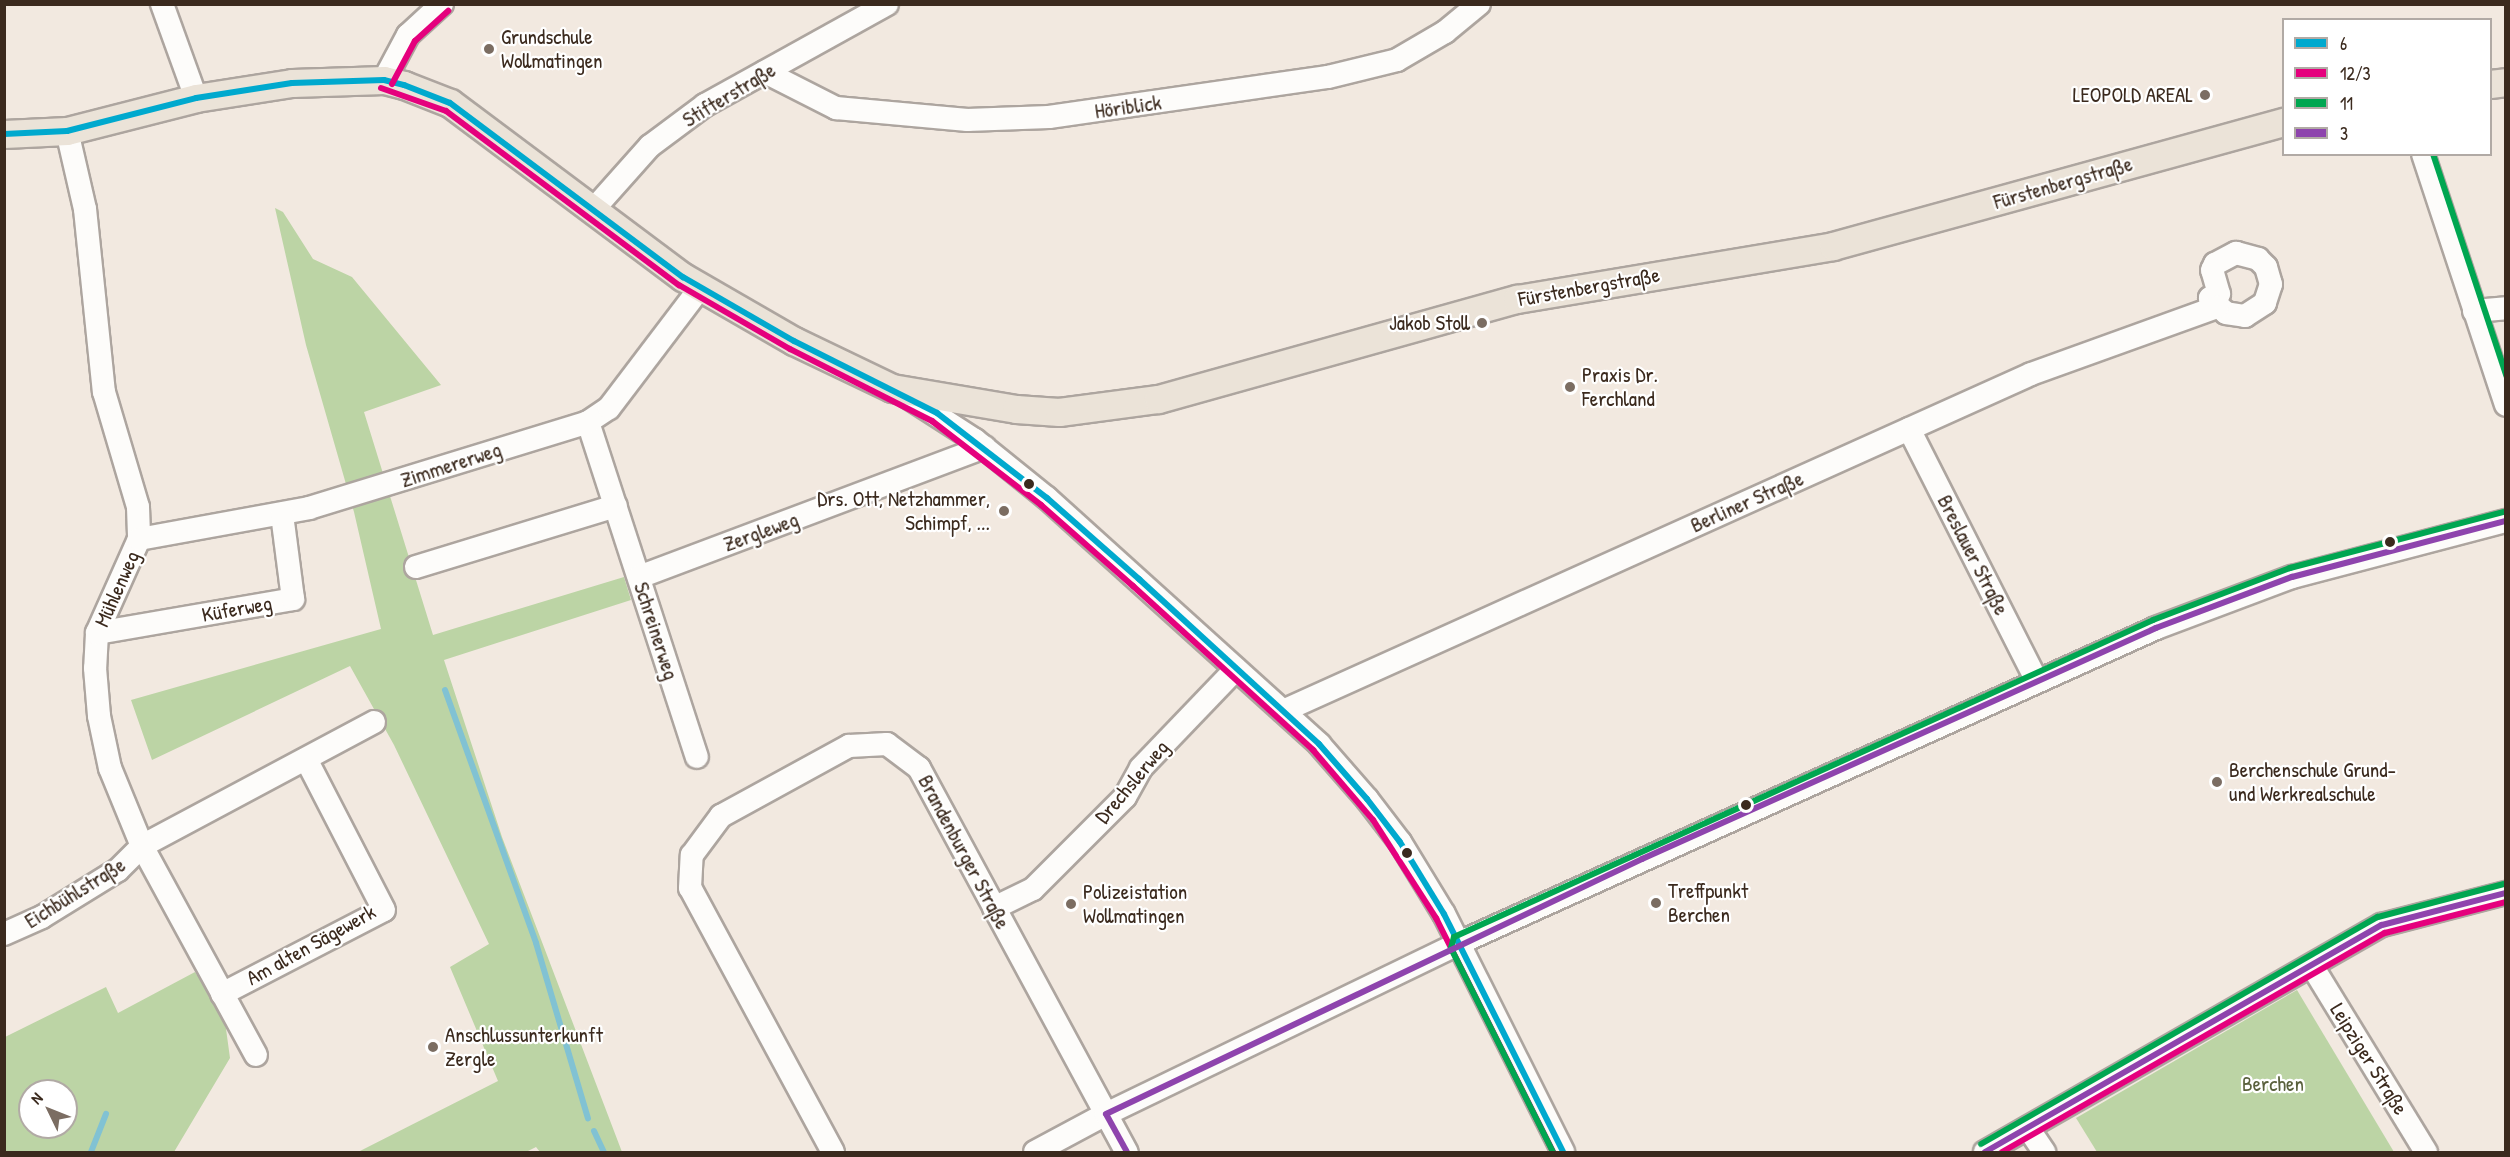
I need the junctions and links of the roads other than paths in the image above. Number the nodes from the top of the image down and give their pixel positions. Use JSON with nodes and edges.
{"nodes":[{"id":1,"x":162,"y":4,"type":"edge"},
{"id":2,"x":442,"y":4,"type":"edge"},
{"id":3,"x":887,"y":4,"type":"edge"},
{"id":4,"x":1479,"y":4,"type":"edge"},
{"id":5,"x":765,"y":72,"type":"junction"},
{"id":6,"x":384,"y":81,"type":"junction"},
{"id":7,"x":196,"y":98,"type":"junction"},
{"id":8,"x":2282,"y":122,"type":"edge"},
{"id":9,"x":67,"y":131,"type":"junction"},
{"id":10,"x":4,"y":134,"type":"edge"},
{"id":11,"x":2424,"y":156,"type":"edge"},
{"id":12,"x":592,"y":211,"type":"junction"},
{"id":13,"x":701,"y":287,"type":"junction"},
{"id":14,"x":2217,"y":308,"type":"dead end"},
{"id":15,"x":2505,"y":308,"type":"edge"},
{"id":16,"x":2474,"y":311,"type":"junction"},
{"id":17,"x":892,"y":388,"type":"junction"},
{"id":18,"x":2505,"y":405,"type":"edge"},
{"id":19,"x":588,"y":422,"type":"junction"},
{"id":20,"x":1909,"y":429,"type":"junction"},
{"id":21,"x":984,"y":447,"type":"junction"},
{"id":22,"x":616,"y":506,"type":"junction"},
{"id":23,"x":282,"y":514,"type":"junction"},
{"id":24,"x":2505,"y":521,"type":"edge"},
{"id":25,"x":139,"y":539,"type":"junction"},
{"id":26,"x":416,"y":567,"type":"dead end"},
{"id":27,"x":639,"y":577,"type":"junction"},
{"id":28,"x":97,"y":633,"type":"junction"},
{"id":29,"x":1236,"y":669,"type":"junction"},
{"id":30,"x":2037,"y":681,"type":"junction"},
{"id":31,"x":1283,"y":711,"type":"junction"},
{"id":32,"x":375,"y":722,"type":"dead end"},
{"id":33,"x":697,"y":757,"type":"dead end"},
{"id":34,"x":306,"y":759,"type":"junction"},
{"id":35,"x":142,"y":846,"type":"junction"},
{"id":36,"x":2505,"y":893,"type":"edge"},
{"id":37,"x":994,"y":908,"type":"junction"},
{"id":38,"x":4,"y":934,"type":"edge"},
{"id":39,"x":1459,"y":944,"type":"junction"},
{"id":40,"x":2312,"y":966,"type":"junction"},
{"id":41,"x":222,"y":994,"type":"junction"},
{"id":42,"x":256,"y":1055,"type":"dead end"},
{"id":43,"x":1106,"y":1114,"type":"junction"},
{"id":44,"x":2028,"y":1128,"type":"junction"},
{"id":45,"x":833,"y":1152,"type":"edge"},
{"id":46,"x":1035,"y":1152,"type":"edge"},
{"id":47,"x":1126,"y":1152,"type":"edge"},
{"id":48,"x":1563,"y":1152,"type":"edge"},
{"id":49,"x":1985,"y":1152,"type":"edge"},
{"id":50,"x":2044,"y":1152,"type":"edge"},
{"id":51,"x":2426,"y":1152,"type":"edge"}],
"edges":[{"from":1,"to":7,"type":"street"},
{"from":2,"to":6,"type":"street"},
{"from":3,"to":5,"type":"street","name":"Stifterstraße"},
{"from":4,"to":5,"type":"street","name":"Höriblick"},
{"from":5,"to":12,"type":"street","name":"Stifterstraße"},
{"from":6,"to":7,"type":"main road","name":"Fürstenbergstraße"},
{"from":6,"to":12,"type":"main road","name":"Fürstenbergstraße"},
{"from":7,"to":9,"type":"main road","name":"Fürstenbergstraße"},
{"from":8,"to":17,"type":"main road","name":"Fürstenbergstraße"},
{"from":9,"to":10,"type":"main road","name":"Fürstenbergstraße"},
{"from":9,"to":25,"type":"street","name":"Mühlenweg"},
{"from":11,"to":16,"type":"street"},
{"from":12,"to":13,"type":"main road","name":"Fürstenbergstraße"},
{"from":13,"to":17,"type":"main road","name":"Fürstenbergstraße"},
{"from":13,"to":19,"type":"street","name":"Zimmererweg"},
{"from":14,"to":20,"type":"street","name":"Berliner Straße"},
{"from":15,"to":16,"type":"street"},
{"from":16,"to":18,"type":"street"},
{"from":17,"to":21,"type":"street"},
{"from":19,"to":22,"type":"street","name":"Schreinerweg"},
{"from":19,"to":23,"type":"street","name":"Zimmererweg"},
{"from":20,"to":30,"type":"street","name":"Breslauer Straße"},
{"from":20,"to":31,"type":"street","name":"Berliner Straße"},
{"from":21,"to":27,"type":"street","name":"Zergleweg"},
{"from":21,"to":29,"type":"street"},
{"from":22,"to":26,"type":"street"},
{"from":22,"to":27,"type":"street","name":"Schreinerweg"},
{"from":23,"to":25,"type":"street","name":"Zimmererweg"},
{"from":23,"to":28,"type":"street","name":"Küferweg"},
{"from":24,"to":30,"type":"street"},
{"from":25,"to":28,"type":"street","name":"Mühlenweg"},
{"from":27,"to":33,"type":"street","name":"Schreinerweg"},
{"from":28,"to":35,"type":"street","name":"Mühlenweg"},
{"from":29,"to":31,"type":"street"},
{"from":29,"to":37,"type":"street","name":"Drechslerweg"},
{"from":30,"to":39,"type":"street"},
{"from":31,"to":39,"type":"street"},
{"from":32,"to":34,"type":"street"},
{"from":34,"to":35,"type":"street"},
{"from":34,"to":41,"type":"street","name":"Am alten Sägewerk"},
{"from":35,"to":38,"type":"street","name":"Eichbühlstraße"},
{"from":35,"to":41,"type":"street","name":"Mühlenweg"},
{"from":36,"to":40,"type":"street"},
{"from":37,"to":43,"type":"street","name":"Brandenburger Straße"},
{"from":37,"to":45,"type":"street","name":"Brandenburger Straße"},
{"from":39,"to":43,"type":"street"},
{"from":39,"to":48,"type":"street"},
{"from":40,"to":44,"type":"street"},
{"from":40,"to":51,"type":"street","name":"Leipziger Straße"},
{"from":41,"to":42,"type":"street","name":"Mühlenweg"},
{"from":43,"to":46,"type":"street"},
{"from":43,"to":47,"type":"street","name":"Brandenburger Straße"},
{"from":44,"to":49,"type":"street"},
{"from":44,"to":50,"type":"street"}]}
